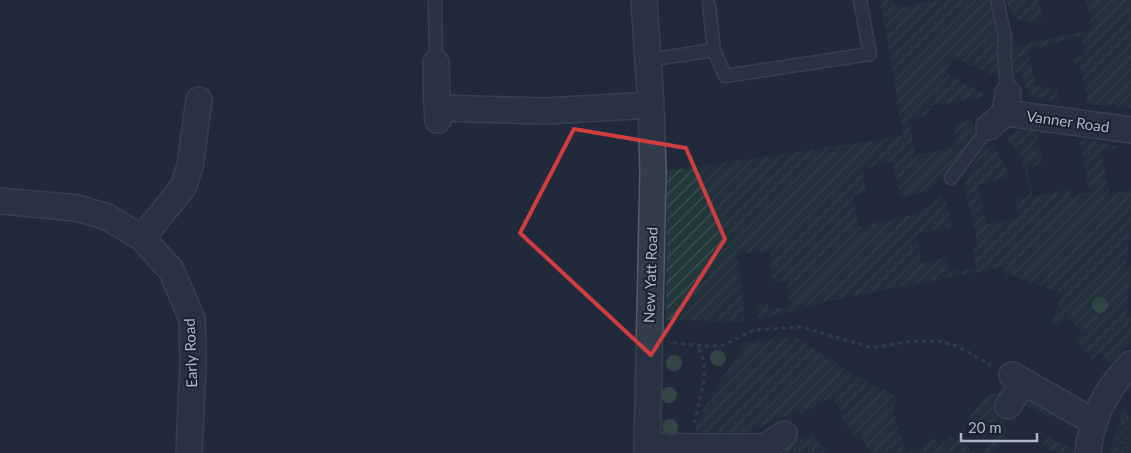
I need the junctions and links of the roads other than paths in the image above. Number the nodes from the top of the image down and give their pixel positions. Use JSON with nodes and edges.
{"nodes":[{"id":1,"x":435,"y":0,"type":"edge"},
{"id":2,"x":644,"y":0,"type":"edge"},
{"id":3,"x":860,"y":0,"type":"edge"},
{"id":4,"x":997,"y":0,"type":"edge"},
{"id":5,"x":709,"y":5,"type":"dead end"},
{"id":6,"x":714,"y":50,"type":"junction"},
{"id":7,"x":648,"y":60,"type":"junction"},
{"id":8,"x":436,"y":63,"type":"joint"},
{"id":9,"x":199,"y":100,"type":"dead end"},
{"id":10,"x":651,"y":105,"type":"junction"},
{"id":11,"x":1001,"y":111,"type":"junction"},
{"id":12,"x":1131,"y":130,"type":"edge"},
{"id":13,"x":951,"y":178,"type":"dead end"},
{"id":14,"x":0,"y":201,"type":"edge"},
{"id":15,"x":142,"y":238,"type":"junction"},
{"id":16,"x":1131,"y":364,"type":"edge"},
{"id":17,"x":1008,"y":406,"type":"dead end"},
{"id":18,"x":1094,"y":422,"type":"junction"},
{"id":19,"x":772,"y":445,"type":"edge"},
{"id":20,"x":647,"y":449,"type":"edge"},
{"id":21,"x":189,"y":453,"type":"edge"},
{"id":22,"x":1088,"y":453,"type":"edge"}],
"edges":[{"from":1,"to":8,"type":"lane"},
{"from":2,"to":7,"type":"street","name":"New Yatt Road"},
{"from":3,"to":6,"type":"lane"},
{"from":4,"to":11,"type":"lane"},
{"from":5,"to":6,"type":"lane"},
{"from":6,"to":7,"type":"lane"},
{"from":7,"to":10,"type":"street","name":"New Yatt Road"},
{"from":8,"to":10,"type":"street"},
{"from":9,"to":15,"type":"street"},
{"from":10,"to":20,"type":"street","name":"New Yatt Road"},
{"from":11,"to":12,"type":"street","name":"Vanner Road"},
{"from":11,"to":13,"type":"lane"},
{"from":14,"to":15,"type":"street","name":"Early Road"},
{"from":15,"to":21,"type":"street","name":"Early Road"},
{"from":16,"to":18,"type":"street"},
{"from":17,"to":18,"type":"street"},
{"from":18,"to":22,"type":"street"},
{"from":19,"to":20,"type":"street","name":"New Yatt Road"}]}
